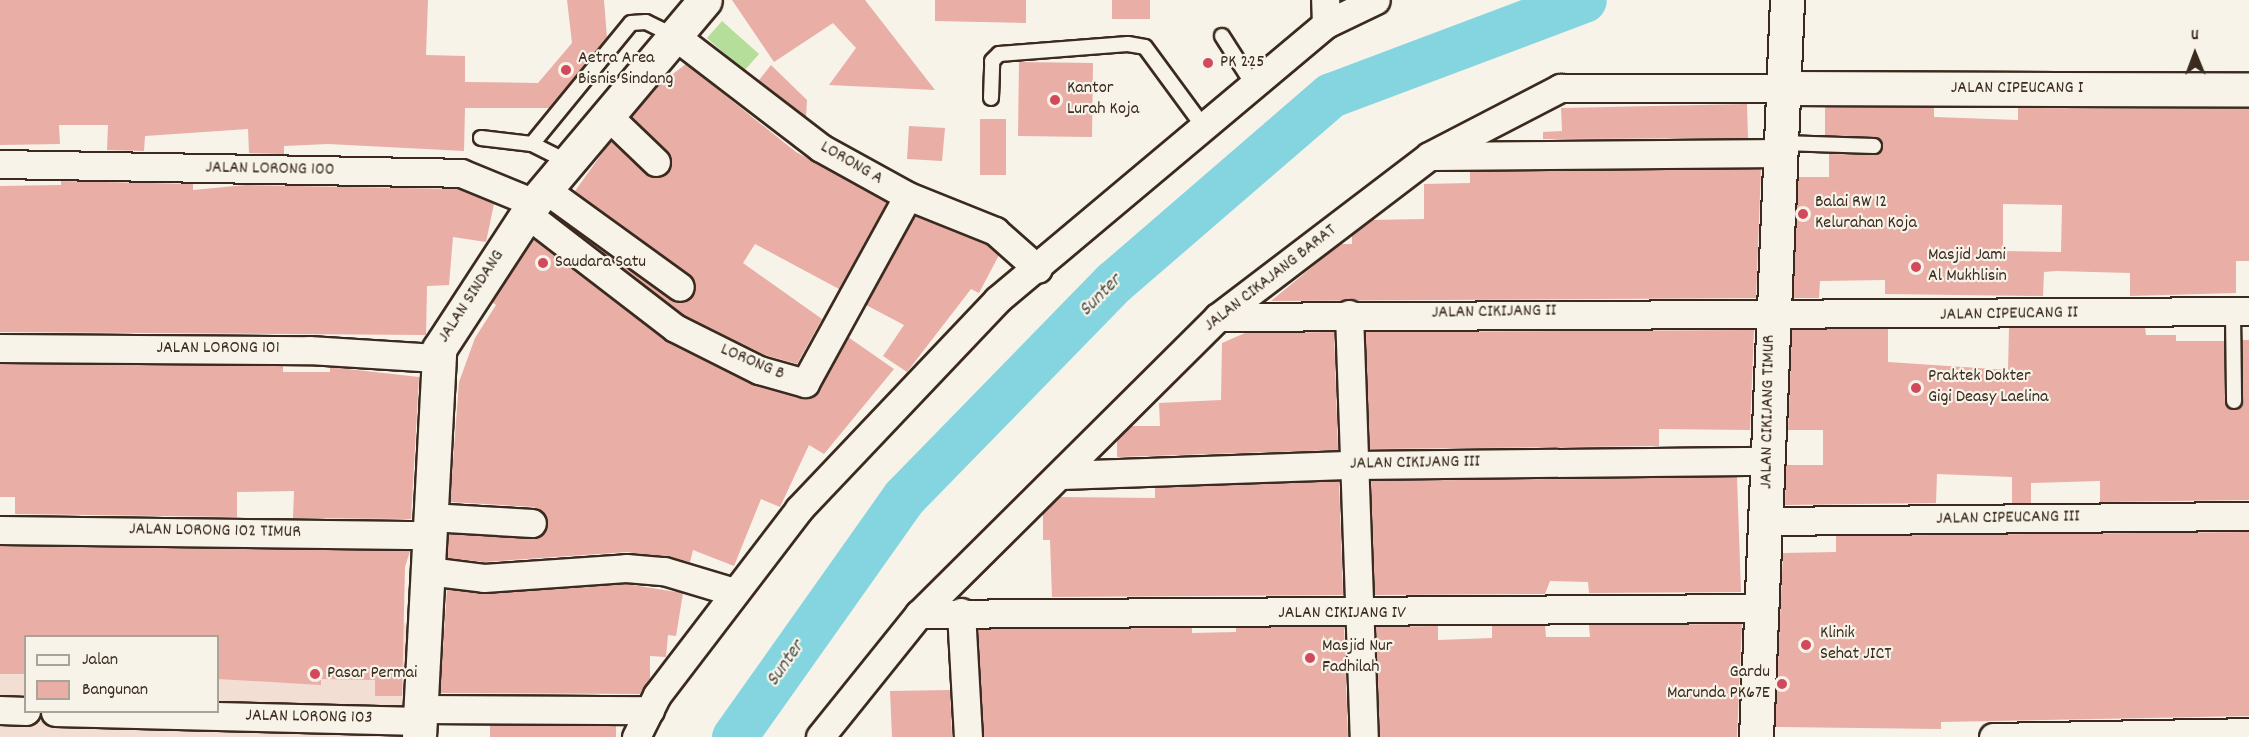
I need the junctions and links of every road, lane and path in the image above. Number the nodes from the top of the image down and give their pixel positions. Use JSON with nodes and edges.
{"nodes":[{"id":1,"x":703,"y":0,"type":"edge"},
{"id":2,"x":1376,"y":0,"type":"edge"},
{"id":3,"x":1787,"y":0,"type":"edge"},
{"id":4,"x":1325,"y":12,"type":"edge"},
{"id":5,"x":675,"y":36,"type":"junction"},
{"id":6,"x":1222,"y":36,"type":"dead end"},
{"id":7,"x":1785,"y":74,"type":"junction"},
{"id":8,"x":1252,"y":82,"type":"junction"},
{"id":9,"x":2249,"y":90,"type":"edge"},
{"id":10,"x":991,"y":98,"type":"dead end"},
{"id":11,"x":609,"y":117,"type":"junction"},
{"id":12,"x":1203,"y":126,"type":"junction"},
{"id":13,"x":481,"y":138,"type":"dead end"},
{"id":14,"x":532,"y":144,"type":"junction"},
{"id":15,"x":1874,"y":146,"type":"dead end"},
{"id":16,"x":1782,"y":148,"type":"junction"},
{"id":17,"x":1429,"y":156,"type":"junction"},
{"id":18,"x":656,"y":162,"type":"dead end"},
{"id":19,"x":570,"y":163,"type":"junction"},
{"id":20,"x":0,"y":164,"type":"edge"},
{"id":21,"x":908,"y":196,"type":"junction"},
{"id":22,"x":536,"y":202,"type":"junction"},
{"id":23,"x":1038,"y":269,"type":"junction"},
{"id":24,"x":680,"y":287,"type":"dead end"},
{"id":25,"x":1770,"y":311,"type":"junction"},
{"id":26,"x":2241,"y":312,"type":"edge"},
{"id":27,"x":1349,"y":314,"type":"junction"},
{"id":28,"x":1218,"y":317,"type":"junction"},
{"id":29,"x":0,"y":348,"type":"edge"},
{"id":30,"x":436,"y":358,"type":"junction"},
{"id":31,"x":2234,"y":401,"type":"dead end"},
{"id":32,"x":1769,"y":461,"type":"junction"},
{"id":33,"x":1354,"y":465,"type":"junction"},
{"id":34,"x":1060,"y":476,"type":"junction"},
{"id":35,"x":2249,"y":516,"type":"edge"},
{"id":36,"x":1767,"y":521,"type":"junction"},
{"id":37,"x":531,"y":523,"type":"dead end"},
{"id":38,"x":429,"y":526,"type":"junction"},
{"id":39,"x":0,"y":530,"type":"edge"},
{"id":40,"x":428,"y":571,"type":"junction"},
{"id":41,"x":734,"y":592,"type":"junction"},
{"id":42,"x":1764,"y":608,"type":"junction"},
{"id":43,"x":961,"y":612,"type":"junction"},
{"id":44,"x":919,"y":614,"type":"junction"},
{"id":45,"x":1358,"y":614,"type":"junction"},
{"id":46,"x":0,"y":710,"type":"edge"},
{"id":47,"x":650,"y":710,"type":"junction"},
{"id":48,"x":24,"y":711,"type":"edge"},
{"id":49,"x":121,"y":713,"type":"edge"},
{"id":50,"x":420,"y":722,"type":"edge"},
{"id":51,"x":2249,"y":732,"type":"edge"},
{"id":52,"x":636,"y":737,"type":"edge"},
{"id":53,"x":820,"y":737,"type":"edge"},
{"id":54,"x":968,"y":737,"type":"edge"},
{"id":55,"x":1364,"y":737,"type":"edge"},
{"id":56,"x":1756,"y":737,"type":"edge"},
{"id":57,"x":1993,"y":737,"type":"edge"}],
"edges":[{"from":1,"to":5,"type":"street","name":"JALAN SINDANG"},
{"from":2,"to":4,"type":"street"},
{"from":3,"to":7,"type":"street","name":"JALAN CIKIJANG TIMUR"},
{"from":4,"to":8,"type":"street"},
{"from":5,"to":11,"type":"street","name":"JALAN SINDANG"},
{"from":5,"to":14,"type":"lane"},
{"from":5,"to":21,"type":"street","name":"LORONG A"},
{"from":6,"to":8,"type":"lane"},
{"from":7,"to":9,"type":"street","name":"JALAN CIPEUCANG I"},
{"from":7,"to":16,"type":"street","name":"JALAN CIKIJANG TIMUR"},
{"from":7,"to":17,"type":"street","name":"JALAN CIKAJANG BARAT"},
{"from":8,"to":12,"type":"street"},
{"from":10,"to":12,"type":"lane"},
{"from":11,"to":18,"type":"street"},
{"from":11,"to":19,"type":"street","name":"JALAN SINDANG"},
{"from":12,"to":23,"type":"street"},
{"from":13,"to":14,"type":"lane"},
{"from":14,"to":19,"type":"lane"},
{"from":15,"to":16,"type":"lane"},
{"from":16,"to":17,"type":"street"},
{"from":16,"to":25,"type":"street","name":"JALAN CIKIJANG TIMUR"},
{"from":17,"to":28,"type":"street","name":"JALAN CIKAJANG BARAT"},
{"from":19,"to":22,"type":"street","name":"JALAN SINDANG"},
{"from":20,"to":22,"type":"street","name":"JALAN LORONG 100"},
{"from":21,"to":22,"type":"street","name":"LORONG B"},
{"from":21,"to":23,"type":"street","name":"LORONG A"},
{"from":22,"to":24,"type":"street"},
{"from":22,"to":30,"type":"street","name":"JALAN SINDANG"},
{"from":23,"to":41,"type":"street"},
{"from":25,"to":26,"type":"street","name":"JALAN CIPEUCANG II"},
{"from":25,"to":27,"type":"street","name":"JALAN CIKIJANG II"},
{"from":25,"to":32,"type":"street","name":"JALAN CIKIJANG TIMUR"},
{"from":26,"to":31,"type":"lane"},
{"from":27,"to":28,"type":"street","name":"JALAN CIKIJANG II"},
{"from":27,"to":33,"type":"street"},
{"from":28,"to":34,"type":"street","name":"JALAN CIKAJANG BARAT"},
{"from":29,"to":30,"type":"street","name":"JALAN LORONG 101"},
{"from":30,"to":38,"type":"street","name":"JALAN SINDANG"},
{"from":32,"to":33,"type":"street","name":"JALAN CIKIJANG III"},
{"from":32,"to":36,"type":"street","name":"JALAN CIKIJANG TIMUR"},
{"from":33,"to":34,"type":"street","name":"JALAN CIKIJANG III"},
{"from":33,"to":45,"type":"street"},
{"from":34,"to":44,"type":"street","name":"JALAN CIKAJANG BARAT"},
{"from":35,"to":36,"type":"street","name":"JALAN CIPEUCANG III"},
{"from":36,"to":42,"type":"street","name":"JALAN CIKIJANG TIMUR"},
{"from":37,"to":38,"type":"street","name":"JALAN LORONG 102 TIMUR"},
{"from":38,"to":39,"type":"street","name":"JALAN LORONG 102 TIMUR"},
{"from":38,"to":40,"type":"street","name":"JALAN SINDANG"},
{"from":40,"to":41,"type":"street"},
{"from":40,"to":50,"type":"street","name":"JALAN SINDANG"},
{"from":41,"to":47,"type":"street"},
{"from":42,"to":45,"type":"street","name":"JALAN CIKIJANG IV"},
{"from":42,"to":56,"type":"street","name":"JALAN CIKIJANG TIMUR"},
{"from":43,"to":44,"type":"street","name":"JALAN CIKIJANG IV"},
{"from":43,"to":45,"type":"street","name":"JALAN CIKIJANG IV"},
{"from":43,"to":54,"type":"street"},
{"from":44,"to":53,"type":"street","name":"JALAN CIKAJANG BARAT"},
{"from":45,"to":55,"type":"street"},
{"from":46,"to":48,"type":"street"},
{"from":47,"to":50,"type":"street","name":"JALAN LORONG 103"},
{"from":47,"to":52,"type":"street"},
{"from":49,"to":50,"type":"street","name":"JALAN LORONG 103"},
{"from":51,"to":57,"type":"street"}]}
